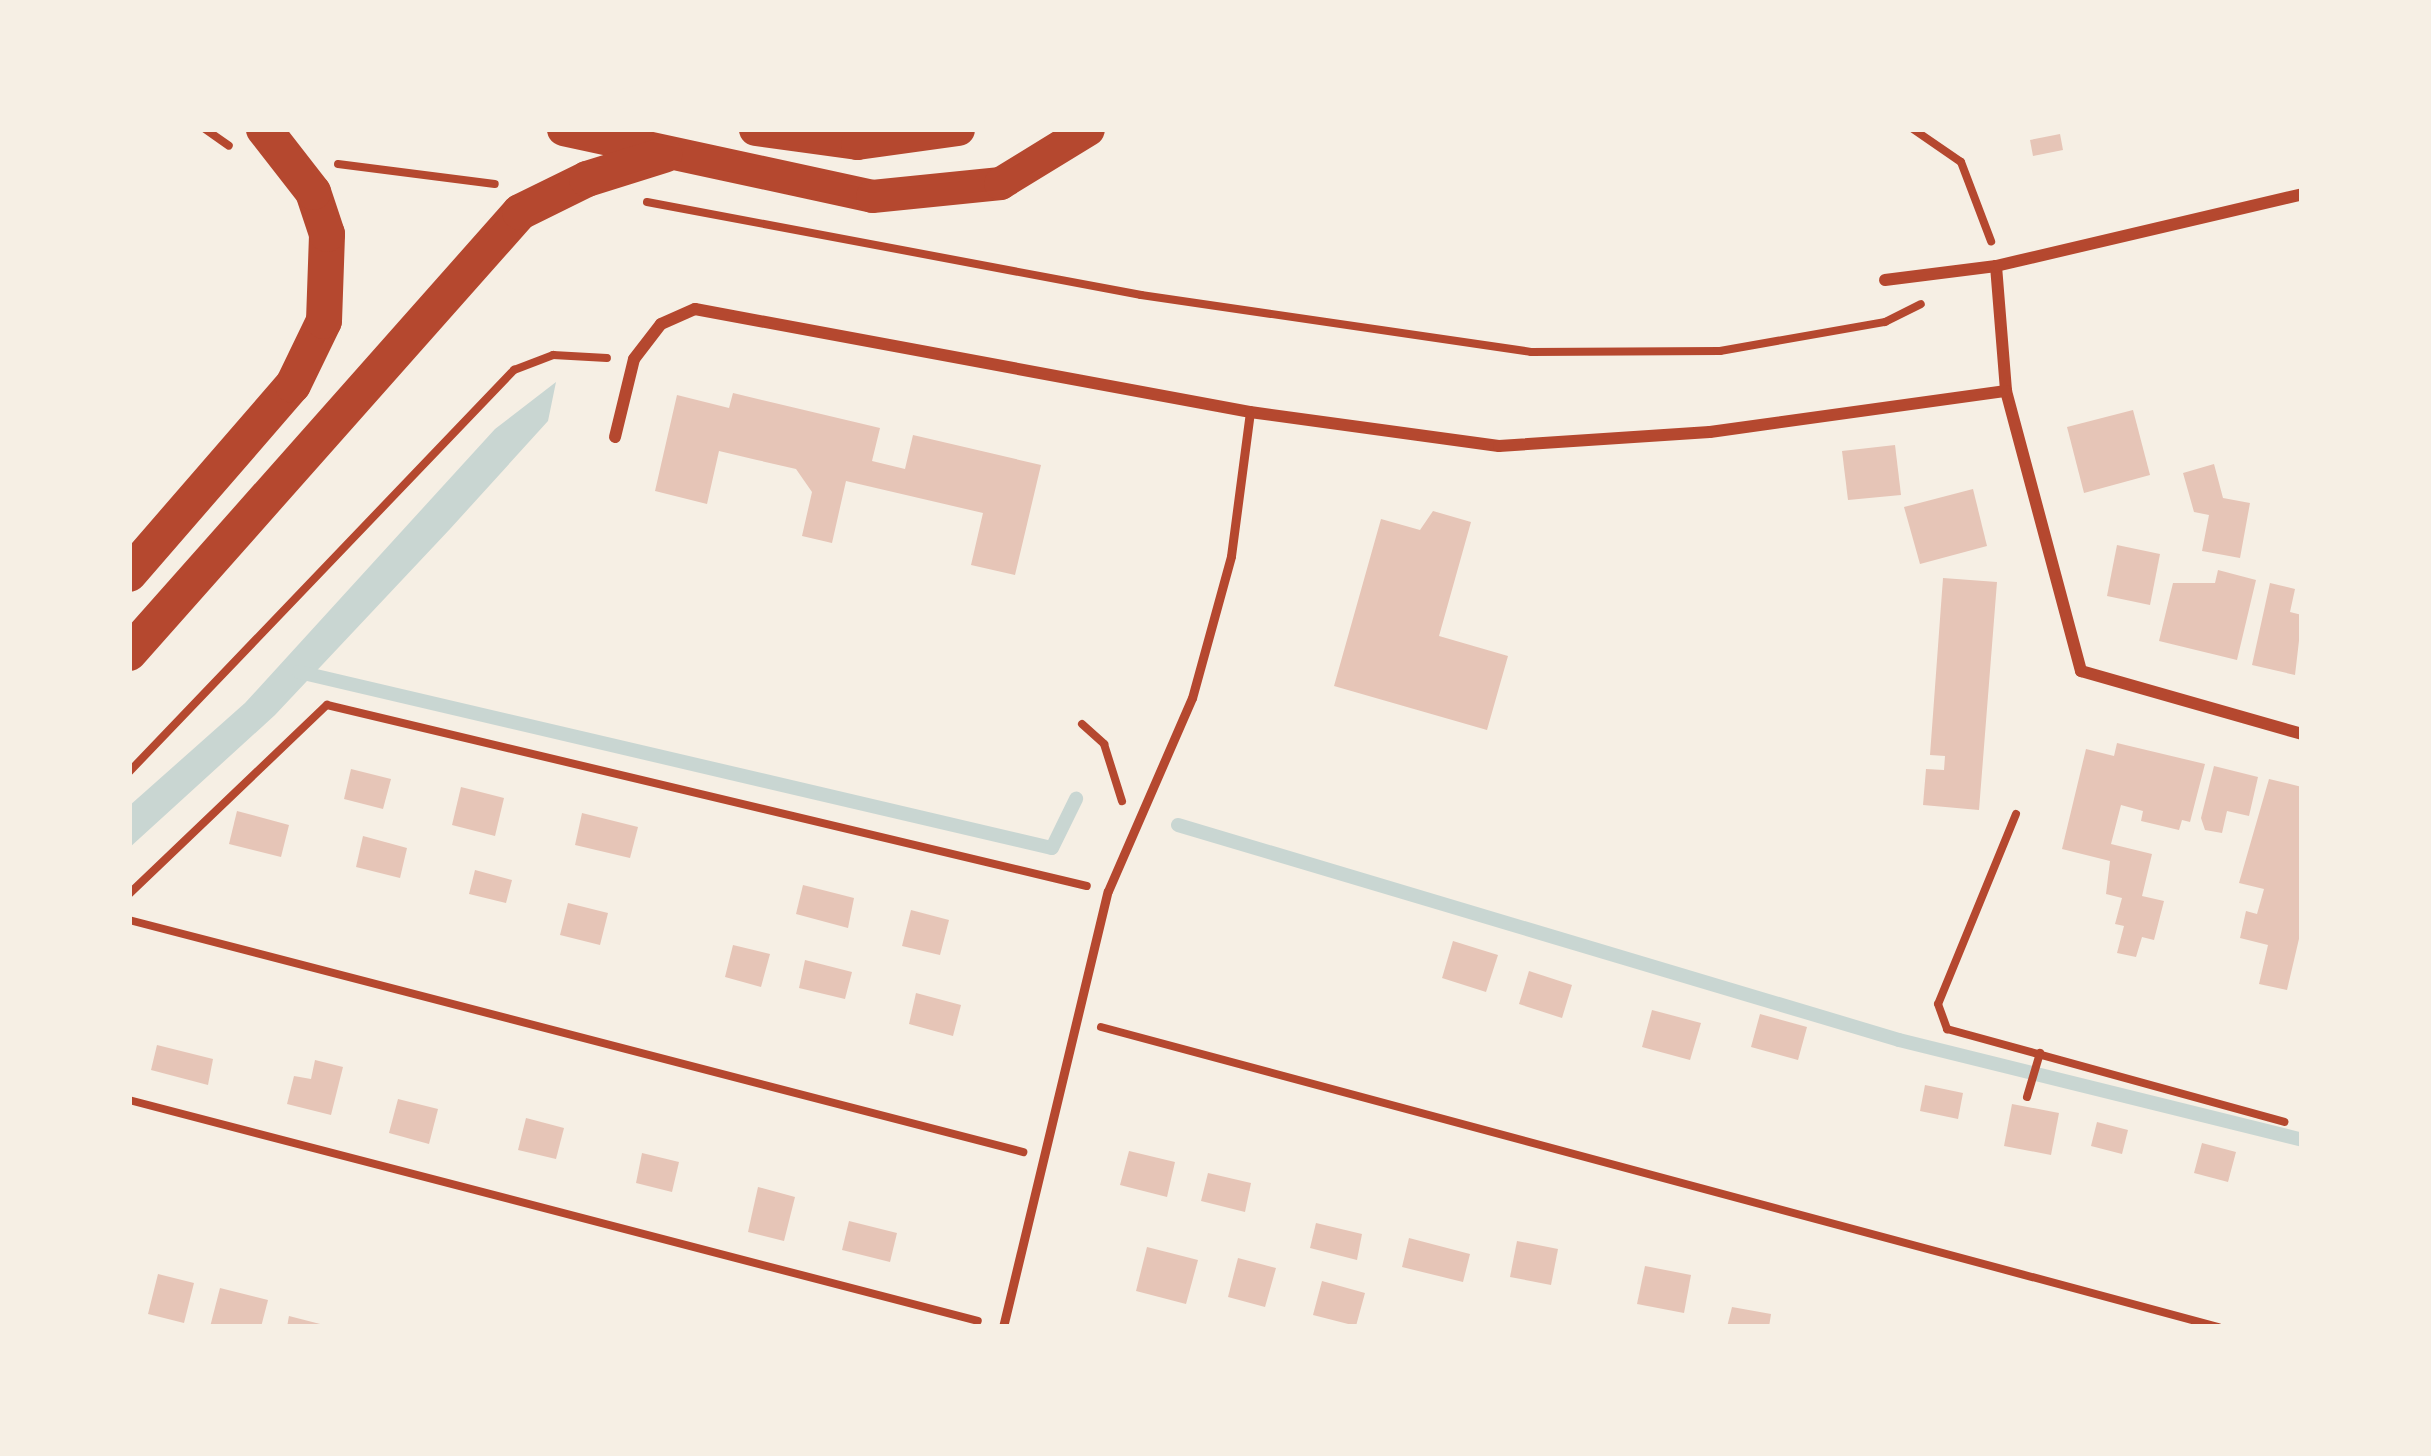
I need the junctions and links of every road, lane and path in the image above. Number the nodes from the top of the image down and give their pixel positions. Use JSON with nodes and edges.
{"nodes":[{"id":1,"x":264,"y":129,"type":"edge"},
{"id":2,"x":563,"y":129,"type":"edge"},
{"id":3,"x":755,"y":129,"type":"edge"},
{"id":4,"x":958,"y":129,"type":"edge"},
{"id":5,"x":1088,"y":129,"type":"edge"},
{"id":6,"x":1913,"y":129,"type":"edge"},
{"id":7,"x":664,"y":155,"type":"junction"},
{"id":8,"x":2302,"y":194,"type":"edge"},
{"id":9,"x":938,"y":254,"type":"dead end"},
{"id":10,"x":1996,"y":266,"type":"junction"},
{"id":11,"x":1886,"y":280,"type":"dead end"},
{"id":12,"x":634,"y":359,"type":"junction"},
{"id":13,"x":2006,"y":391,"type":"junction"},
{"id":14,"x":1250,"y":412,"type":"junction"},
{"id":15,"x":615,"y":437,"type":"dead end"},
{"id":16,"x":129,"y":574,"type":"edge"},
{"id":17,"x":129,"y":653,"type":"edge"},
{"id":18,"x":1082,"y":724,"type":"dead end"},
{"id":19,"x":2302,"y":734,"type":"edge"},
{"id":20,"x":129,"y":772,"type":"edge"},
{"id":21,"x":2016,"y":814,"type":"dead end"},
{"id":22,"x":1135,"y":830,"type":"junction"},
{"id":23,"x":1108,"y":891,"type":"junction"},
{"id":24,"x":129,"y":894,"type":"edge"},
{"id":25,"x":129,"y":920,"type":"edge"},
{"id":26,"x":1076,"y":1020,"type":"junction"},
{"id":27,"x":2040,"y":1053,"type":"junction"},
{"id":28,"x":2027,"y":1097,"type":"dead end"},
{"id":29,"x":129,"y":1100,"type":"edge"},
{"id":30,"x":2284,"y":1122,"type":"dead end"},
{"id":31,"x":1048,"y":1159,"type":"junction"},
{"id":32,"x":1003,"y":1327,"type":"edge"},
{"id":33,"x":2218,"y":1327,"type":"edge"}],
"edges":[{"from":1,"to":16,"type":"highway"},
{"from":2,"to":7,"type":"highway"},
{"from":3,"to":4,"type":"highway"},
{"from":5,"to":7,"type":"highway"},
{"from":6,"to":10,"type":"path"},
{"from":7,"to":17,"type":"highway"},
{"from":8,"to":10,"type":"street"},
{"from":9,"to":10,"type":"path"},
{"from":10,"to":11,"type":"street"},
{"from":10,"to":13,"type":"street"},
{"from":12,"to":14,"type":"street"},
{"from":12,"to":15,"type":"street"},
{"from":12,"to":20,"type":"path"},
{"from":13,"to":14,"type":"street"},
{"from":13,"to":19,"type":"street"},
{"from":14,"to":22,"type":"lane"},
{"from":18,"to":22,"type":"path"},
{"from":21,"to":27,"type":"path"},
{"from":22,"to":23,"type":"lane"},
{"from":23,"to":24,"type":"path"},
{"from":23,"to":26,"type":"lane"},
{"from":25,"to":31,"type":"path"},
{"from":26,"to":31,"type":"lane"},
{"from":26,"to":33,"type":"path"},
{"from":27,"to":28,"type":"path"},
{"from":27,"to":30,"type":"path"},
{"from":29,"to":32,"type":"path"},
{"from":31,"to":32,"type":"lane"}]}
